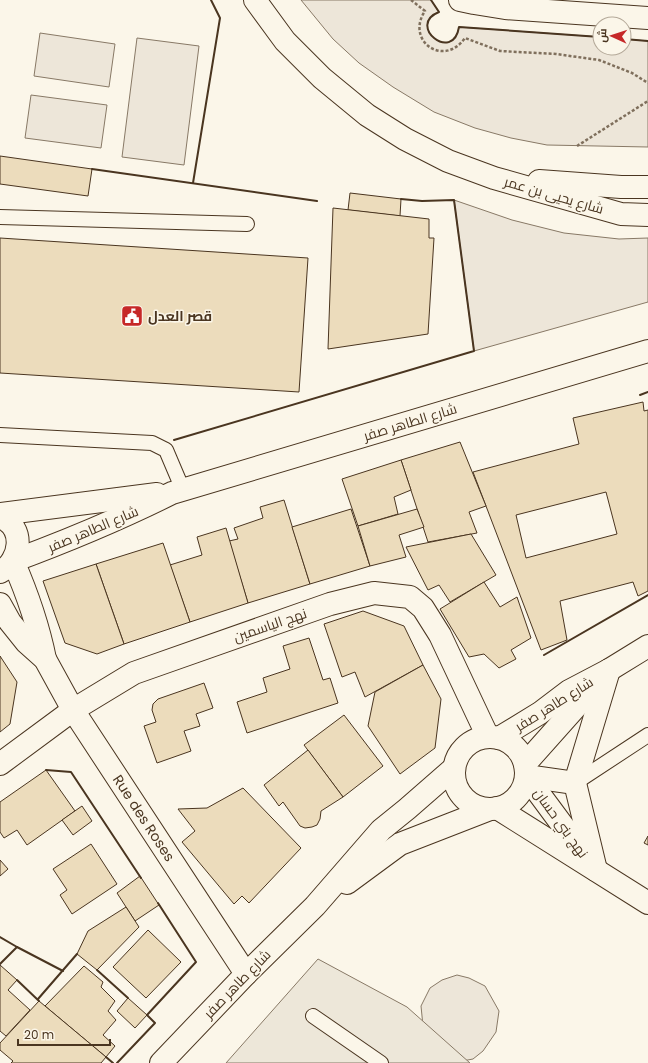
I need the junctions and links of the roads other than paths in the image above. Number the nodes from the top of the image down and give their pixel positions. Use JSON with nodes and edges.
{"nodes":[{"id":1,"x":255,"y":0,"type":"edge"},
{"id":2,"x":460,"y":0,"type":"edge"},
{"id":3,"x":648,"y":18,"type":"edge"},
{"id":4,"x":494,"y":178,"type":"junction"},
{"id":5,"x":648,"y":187,"type":"edge"},
{"id":6,"x":648,"y":215,"type":"edge"},
{"id":7,"x":0,"y":217,"type":"edge"},
{"id":8,"x":247,"y":224,"type":"dead end"},
{"id":9,"x":648,"y":352,"type":"edge"},
{"id":10,"x":0,"y":435,"type":"edge"},
{"id":11,"x":177,"y":491,"type":"junction"},
{"id":12,"x":0,"y":516,"type":"edge"},
{"id":13,"x":6,"y":567,"type":"edge"},
{"id":14,"x":0,"y":604,"type":"edge"},
{"id":15,"x":648,"y":646,"type":"edge"},
{"id":16,"x":45,"y":659,"type":"junction"},
{"id":17,"x":609,"y":670,"type":"junction"},
{"id":18,"x":73,"y":710,"type":"junction"},
{"id":19,"x":648,"y":735,"type":"edge"},
{"id":20,"x":494,"y":737,"type":"junction"},
{"id":21,"x":0,"y":764,"type":"edge"},
{"id":22,"x":454,"y":768,"type":"junction"},
{"id":23,"x":526,"y":770,"type":"junction"},
{"id":24,"x":575,"y":783,"type":"junction"},
{"id":25,"x":493,"y":809,"type":"junction"},
{"id":26,"x":596,"y":870,"type":"junction"},
{"id":27,"x":648,"y":903,"type":"edge"},
{"id":28,"x":315,"y":906,"type":"junction"},
{"id":29,"x":246,"y":974,"type":"junction"},
{"id":30,"x":313,"y":1016,"type":"dead end"},
{"id":31,"x":161,"y":1063,"type":"edge"},
{"id":32,"x":382,"y":1063,"type":"edge"}],
"edges":[{"from":1,"to":4,"type":"street"},
{"from":2,"to":3,"type":"street"},
{"from":4,"to":5,"type":"street","name":"شارع يحيى بن عمر"},
{"from":4,"to":6,"type":"street","name":"شارع يحيى بن عمر"},
{"from":7,"to":8,"type":"lane"},
{"from":9,"to":11,"type":"street","name":"شارع الطاهر صفر"},
{"from":10,"to":11,"type":"lane"},
{"from":11,"to":12,"type":"street","name":"شارع الطاهر صفر"},
{"from":11,"to":13,"type":"street","name":"شارع الطاهر صفر"},
{"from":12,"to":13,"type":"street"},
{"from":13,"to":16,"type":"street"},
{"from":14,"to":16,"type":"street"},
{"from":15,"to":17,"type":"street","name":"شارع طاهر صفر"},
{"from":16,"to":18,"type":"street","name":"Rue des Roses"},
{"from":17,"to":20,"type":"street","name":"شارع طاهر صفر"},
{"from":17,"to":23,"type":"street","name":"شارع طاهر صفر"},
{"from":17,"to":24,"type":"street"},
{"from":18,"to":20,"type":"street","name":"نهج الياسمين"},
{"from":18,"to":21,"type":"street","name":"نهج الياسمين"},
{"from":18,"to":29,"type":"street","name":"Rue des Roses"},
{"from":19,"to":24,"type":"lane"},
{"from":20,"to":22,"type":"street","name":"شارع طاهر صفر"},
{"from":20,"to":23,"type":"street","name":"شارع طاهر صفر"},
{"from":22,"to":25,"type":"street"},
{"from":22,"to":28,"type":"street","name":"شارع طاهر صفر"},
{"from":23,"to":24,"type":"street"},
{"from":23,"to":25,"type":"street","name":"شارع طاهر صفر"},
{"from":23,"to":26,"type":"street","name":"نهج بني حسان"},
{"from":24,"to":26,"type":"street"},
{"from":25,"to":26,"type":"street","name":"نهج بني حسان"},
{"from":25,"to":28,"type":"street","name":"شارع طاهر صفر"},
{"from":26,"to":27,"type":"street","name":"نهج بني حسان"},
{"from":28,"to":29,"type":"street","name":"شارع طاهر صفر"},
{"from":29,"to":31,"type":"street","name":"شارع طاهر صفر"},
{"from":30,"to":32,"type":"lane"}]}
